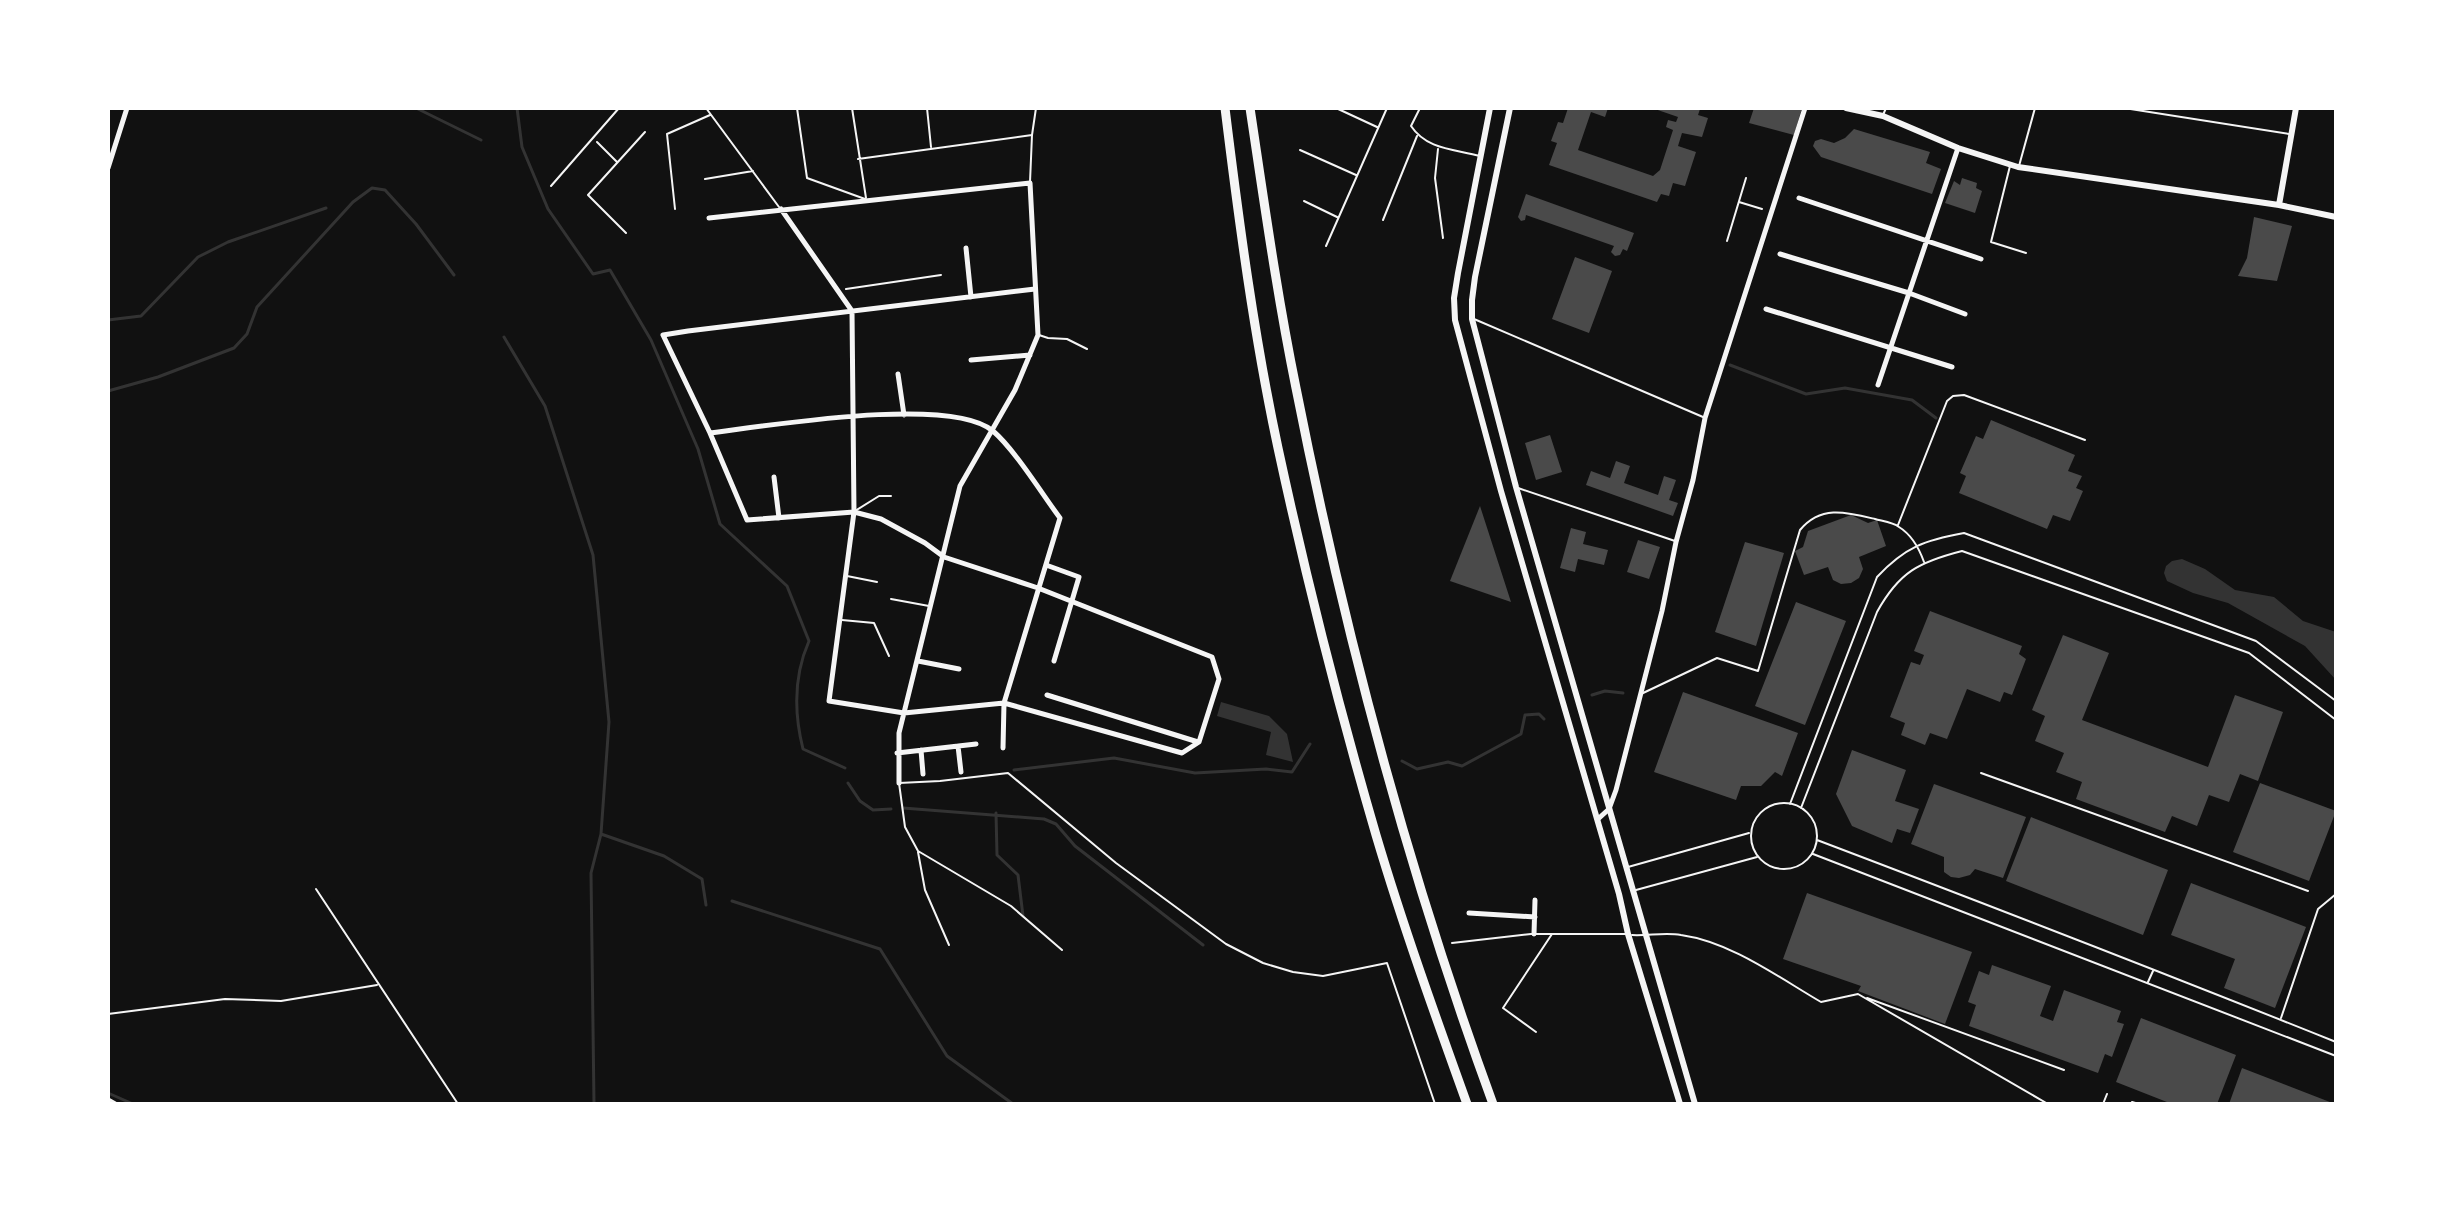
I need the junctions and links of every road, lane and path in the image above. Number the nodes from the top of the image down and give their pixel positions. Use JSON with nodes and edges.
{"nodes":[{"id":1,"x":127,"y":108,"type":"edge"},
{"id":2,"x":619,"y":108,"type":"edge"},
{"id":3,"x":706,"y":108,"type":"edge"},
{"id":4,"x":797,"y":108,"type":"edge"},
{"id":5,"x":852,"y":108,"type":"edge"},
{"id":6,"x":927,"y":108,"type":"edge"},
{"id":7,"x":1036,"y":108,"type":"edge"},
{"id":8,"x":1225,"y":108,"type":"edge"},
{"id":9,"x":1250,"y":108,"type":"edge"},
{"id":10,"x":1336,"y":108,"type":"edge"},
{"id":11,"x":1387,"y":108,"type":"edge"},
{"id":12,"x":1420,"y":108,"type":"edge"},
{"id":13,"x":1490,"y":108,"type":"edge"},
{"id":14,"x":1510,"y":108,"type":"edge"},
{"id":15,"x":1805,"y":108,"type":"edge"},
{"id":16,"x":1846,"y":108,"type":"edge"},
{"id":17,"x":1886,"y":108,"type":"edge"},
{"id":18,"x":2035,"y":108,"type":"edge"},
{"id":19,"x":2124,"y":108,"type":"edge"},
{"id":20,"x":2296,"y":108,"type":"edge"},
{"id":21,"x":711,"y":115,"type":"junction"},
{"id":22,"x":1883,"y":116,"type":"junction"},
{"id":23,"x":1378,"y":127,"type":"junction"},
{"id":24,"x":645,"y":132,"type":"dead end"},
{"id":25,"x":1032,"y":135,"type":"junction"},
{"id":26,"x":1417,"y":135,"type":"junction"},
{"id":27,"x":2291,"y":135,"type":"junction"},
{"id":28,"x":593,"y":139,"type":"junction"},
{"id":29,"x":1438,"y":148,"type":"junction"},
{"id":30,"x":1958,"y":148,"type":"junction"},
{"id":31,"x":931,"y":149,"type":"junction"},
{"id":32,"x":1300,"y":150,"type":"dead end"},
{"id":33,"x":1481,"y":156,"type":"junction"},
{"id":34,"x":858,"y":159,"type":"junction"},
{"id":35,"x":617,"y":162,"type":"junction"},
{"id":36,"x":2014,"y":166,"type":"junction"},
{"id":37,"x":108,"y":168,"type":"edge"},
{"id":38,"x":754,"y":171,"type":"junction"},
{"id":39,"x":1357,"y":176,"type":"junction"},
{"id":40,"x":1746,"y":178,"type":"dead end"},
{"id":41,"x":705,"y":179,"type":"dead end"},
{"id":42,"x":1030,"y":183,"type":"junction"},
{"id":43,"x":551,"y":186,"type":"dead end"},
{"id":44,"x":1799,"y":198,"type":"dead end"},
{"id":45,"x":866,"y":199,"type":"junction"},
{"id":46,"x":1304,"y":201,"type":"dead end"},
{"id":47,"x":1739,"y":202,"type":"junction"},
{"id":48,"x":2279,"y":205,"type":"junction"},
{"id":49,"x":675,"y":209,"type":"dead end"},
{"id":50,"x":781,"y":209,"type":"junction"},
{"id":51,"x":1771,"y":212,"type":"junction"},
{"id":52,"x":2336,"y":217,"type":"edge"},
{"id":53,"x":709,"y":218,"type":"dead end"},
{"id":54,"x":1338,"y":218,"type":"junction"},
{"id":55,"x":1383,"y":220,"type":"dead end"},
{"id":56,"x":626,"y":233,"type":"dead end"},
{"id":57,"x":1443,"y":238,"type":"dead end"},
{"id":58,"x":1727,"y":241,"type":"dead end"},
{"id":59,"x":1926,"y":242,"type":"junction"},
{"id":60,"x":1326,"y":246,"type":"dead end"},
{"id":61,"x":966,"y":248,"type":"dead end"},
{"id":62,"x":2026,"y":253,"type":"dead end"},
{"id":63,"x":1780,"y":254,"type":"dead end"},
{"id":64,"x":1981,"y":259,"type":"dead end"},
{"id":65,"x":941,"y":275,"type":"dead end"},
{"id":66,"x":1035,"y":289,"type":"junction"},
{"id":67,"x":837,"y":290,"type":"junction"},
{"id":68,"x":1909,"y":293,"type":"junction"},
{"id":69,"x":971,"y":297,"type":"junction"},
{"id":70,"x":1766,"y":309,"type":"dead end"},
{"id":71,"x":852,"y":311,"type":"junction"},
{"id":72,"x":1965,"y":314,"type":"dead end"},
{"id":73,"x":1472,"y":319,"type":"junction"},
{"id":74,"x":1038,"y":335,"type":"junction"},
{"id":75,"x":1890,"y":348,"type":"junction"},
{"id":76,"x":1087,"y":349,"type":"dead end"},
{"id":77,"x":1030,"y":355,"type":"junction"},
{"id":78,"x":971,"y":360,"type":"dead end"},
{"id":79,"x":1952,"y":367,"type":"dead end"},
{"id":80,"x":898,"y":374,"type":"dead end"},
{"id":81,"x":1878,"y":385,"type":"dead end"},
{"id":82,"x":852,"y":415,"type":"junction"},
{"id":83,"x":904,"y":415,"type":"junction"},
{"id":84,"x":1705,"y":418,"type":"junction"},
{"id":85,"x":993,"y":430,"type":"junction"},
{"id":86,"x":710,"y":433,"type":"junction"},
{"id":87,"x":2085,"y":440,"type":"dead end"},
{"id":88,"x":774,"y":477,"type":"dead end"},
{"id":89,"x":1516,"y":487,"type":"junction"},
{"id":90,"x":891,"y":496,"type":"dead end"},
{"id":91,"x":854,"y":512,"type":"junction"},
{"id":92,"x":779,"y":518,"type":"junction"},
{"id":93,"x":1898,"y":525,"type":"junction"},
{"id":94,"x":1676,"y":542,"type":"junction"},
{"id":95,"x":1918,"y":546,"type":"junction"},
{"id":96,"x":944,"y":557,"type":"junction"},
{"id":97,"x":1924,"y":563,"type":"junction"},
{"id":98,"x":1045,"y":565,"type":"junction"},
{"id":99,"x":846,"y":575,"type":"junction"},
{"id":100,"x":877,"y":582,"type":"dead end"},
{"id":101,"x":1038,"y":588,"type":"junction"},
{"id":102,"x":891,"y":599,"type":"dead end"},
{"id":103,"x":1072,"y":601,"type":"junction"},
{"id":104,"x":931,"y":607,"type":"junction"},
{"id":105,"x":841,"y":620,"type":"junction"},
{"id":106,"x":889,"y":656,"type":"dead end"},
{"id":107,"x":918,"y":661,"type":"junction"},
{"id":108,"x":1054,"y":661,"type":"dead end"},
{"id":109,"x":959,"y":669,"type":"dead end"},
{"id":110,"x":1047,"y":695,"type":"dead end"},
{"id":111,"x":1640,"y":695,"type":"junction"},
{"id":112,"x":2336,"y":701,"type":"edge"},
{"id":113,"x":1004,"y":703,"type":"junction"},
{"id":114,"x":904,"y":713,"type":"junction"},
{"id":115,"x":2336,"y":720,"type":"edge"},
{"id":116,"x":1199,"y":742,"type":"junction"},
{"id":117,"x":976,"y":744,"type":"dead end"},
{"id":118,"x":958,"y":746,"type":"junction"},
{"id":119,"x":1003,"y":748,"type":"dead end"},
{"id":120,"x":921,"y":750,"type":"junction"},
{"id":121,"x":897,"y":753,"type":"junction"},
{"id":122,"x":961,"y":772,"type":"dead end"},
{"id":123,"x":1981,"y":773,"type":"dead end"},
{"id":124,"x":923,"y":774,"type":"dead end"},
{"id":125,"x":899,"y":783,"type":"junction"},
{"id":126,"x":1790,"y":804,"type":"junction"},
{"id":127,"x":1801,"y":808,"type":"junction"},
{"id":128,"x":1609,"y":809,"type":"junction"},
{"id":129,"x":1598,"y":819,"type":"junction"},
{"id":130,"x":1750,"y":832,"type":"junction"},
{"id":131,"x":1817,"y":840,"type":"junction"},
{"id":132,"x":918,"y":851,"type":"junction"},
{"id":133,"x":1813,"y":854,"type":"junction"},
{"id":134,"x":1758,"y":857,"type":"junction"},
{"id":135,"x":1625,"y":868,"type":"junction"},
{"id":136,"x":316,"y":889,"type":"dead end"},
{"id":137,"x":1633,"y":891,"type":"junction"},
{"id":138,"x":2308,"y":891,"type":"dead end"},
{"id":139,"x":2336,"y":894,"type":"edge"},
{"id":140,"x":1535,"y":900,"type":"dead end"},
{"id":141,"x":1469,"y":913,"type":"dead end"},
{"id":142,"x":1535,"y":917,"type":"junction"},
{"id":143,"x":1553,"y":933,"type":"junction"},
{"id":144,"x":1534,"y":934,"type":"junction"},
{"id":145,"x":1628,"y":934,"type":"junction"},
{"id":146,"x":1645,"y":936,"type":"junction"},
{"id":147,"x":1452,"y":943,"type":"dead end"},
{"id":148,"x":949,"y":945,"type":"dead end"},
{"id":149,"x":1062,"y":950,"type":"dead end"},
{"id":150,"x":2153,"y":971,"type":"junction"},
{"id":151,"x":2147,"y":984,"type":"junction"},
{"id":152,"x":377,"y":985,"type":"junction"},
{"id":153,"x":1865,"y":998,"type":"junction"},
{"id":154,"x":108,"y":1014,"type":"edge"},
{"id":155,"x":2280,"y":1019,"type":"junction"},
{"id":156,"x":1536,"y":1032,"type":"dead end"},
{"id":157,"x":2336,"y":1042,"type":"edge"},
{"id":158,"x":2336,"y":1056,"type":"edge"},
{"id":159,"x":2064,"y":1070,"type":"dead end"},
{"id":160,"x":2107,"y":1094,"type":"dead end"},
{"id":161,"x":108,"y":1100,"type":"edge"},
{"id":162,"x":2132,"y":1102,"type":"dead end"},
{"id":163,"x":115,"y":1104,"type":"edge"},
{"id":164,"x":458,"y":1104,"type":"edge"},
{"id":165,"x":1435,"y":1104,"type":"edge"},
{"id":166,"x":1467,"y":1104,"type":"edge"},
{"id":167,"x":1493,"y":1104,"type":"edge"},
{"id":168,"x":1680,"y":1104,"type":"edge"},
{"id":169,"x":1695,"y":1104,"type":"edge"},
{"id":170,"x":2048,"y":1104,"type":"edge"},
{"id":171,"x":2103,"y":1104,"type":"edge"},
{"id":172,"x":2139,"y":1104,"type":"edge"}],
"edges":[{"from":1,"to":37,"type":"street"},
{"from":2,"to":28,"type":"lane"},
{"from":3,"to":21,"type":"lane"},
{"from":4,"to":45,"type":"lane"},
{"from":5,"to":34,"type":"lane"},
{"from":6,"to":31,"type":"lane"},
{"from":7,"to":25,"type":"lane"},
{"from":8,"to":166,"type":"highway"},
{"from":9,"to":167,"type":"highway"},
{"from":10,"to":23,"type":"lane"},
{"from":11,"to":23,"type":"lane"},
{"from":12,"to":26,"type":"lane"},
{"from":13,"to":33,"type":"street"},
{"from":14,"to":73,"type":"street"},
{"from":15,"to":51,"type":"street"},
{"from":16,"to":22,"type":"street"},
{"from":17,"to":22,"type":"lane"},
{"from":18,"to":36,"type":"lane"},
{"from":19,"to":27,"type":"lane"},
{"from":20,"to":27,"type":"street"},
{"from":21,"to":38,"type":"lane"},
{"from":21,"to":49,"type":"lane"},
{"from":22,"to":30,"type":"street"},
{"from":23,"to":39,"type":"lane"},
{"from":24,"to":35,"type":"path"},
{"from":25,"to":31,"type":"lane"},
{"from":25,"to":42,"type":"lane"},
{"from":26,"to":29,"type":"lane"},
{"from":26,"to":55,"type":"lane"},
{"from":27,"to":48,"type":"street"},
{"from":28,"to":35,"type":"path"},
{"from":28,"to":43,"type":"lane"},
{"from":29,"to":33,"type":"lane"},
{"from":29,"to":57,"type":"lane"},
{"from":30,"to":36,"type":"street"},
{"from":30,"to":59,"type":"street"},
{"from":31,"to":34,"type":"lane"},
{"from":32,"to":39,"type":"lane"},
{"from":33,"to":129,"type":"street"},
{"from":34,"to":45,"type":"lane"},
{"from":35,"to":56,"type":"path"},
{"from":36,"to":48,"type":"street"},
{"from":36,"to":62,"type":"lane"},
{"from":38,"to":41,"type":"lane"},
{"from":38,"to":50,"type":"lane"},
{"from":39,"to":54,"type":"lane"},
{"from":40,"to":47,"type":"path"},
{"from":42,"to":45,"type":"street"},
{"from":42,"to":66,"type":"street"},
{"from":44,"to":59,"type":"street"},
{"from":45,"to":50,"type":"street"},
{"from":46,"to":54,"type":"lane"},
{"from":47,"to":51,"type":"path"},
{"from":47,"to":58,"type":"path"},
{"from":48,"to":52,"type":"street"},
{"from":50,"to":53,"type":"street"},
{"from":50,"to":67,"type":"street"},
{"from":51,"to":84,"type":"street"},
{"from":54,"to":60,"type":"lane"},
{"from":59,"to":64,"type":"street"},
{"from":59,"to":68,"type":"street"},
{"from":61,"to":69,"type":"street"},
{"from":63,"to":68,"type":"street"},
{"from":65,"to":67,"type":"path"},
{"from":66,"to":69,"type":"street"},
{"from":66,"to":74,"type":"street"},
{"from":67,"to":71,"type":"street"},
{"from":68,"to":72,"type":"street"},
{"from":68,"to":75,"type":"street"},
{"from":69,"to":71,"type":"street"},
{"from":70,"to":75,"type":"street"},
{"from":71,"to":82,"type":"street"},
{"from":71,"to":86,"type":"street"},
{"from":73,"to":84,"type":"lane"},
{"from":73,"to":89,"type":"street"},
{"from":74,"to":76,"type":"lane"},
{"from":74,"to":77,"type":"street"},
{"from":75,"to":79,"type":"street"},
{"from":75,"to":81,"type":"street"},
{"from":77,"to":78,"type":"street"},
{"from":77,"to":85,"type":"street"},
{"from":80,"to":83,"type":"street"},
{"from":82,"to":83,"type":"street"},
{"from":82,"to":86,"type":"street"},
{"from":82,"to":91,"type":"street"},
{"from":83,"to":85,"type":"street"},
{"from":84,"to":94,"type":"street"},
{"from":85,"to":96,"type":"street"},
{"from":85,"to":98,"type":"street"},
{"from":86,"to":92,"type":"street"},
{"from":87,"to":93,"type":"lane"},
{"from":88,"to":92,"type":"street"},
{"from":89,"to":94,"type":"lane"},
{"from":89,"to":128,"type":"street"},
{"from":90,"to":91,"type":"lane"},
{"from":91,"to":92,"type":"street"},
{"from":91,"to":96,"type":"street"},
{"from":91,"to":99,"type":"street"},
{"from":93,"to":95,"type":"lane"},
{"from":93,"to":111,"type":"lane"},
{"from":94,"to":111,"type":"street"},
{"from":95,"to":97,"type":"lane"},
{"from":95,"to":112,"type":"lane"},
{"from":95,"to":126,"type":"lane"},
{"from":96,"to":101,"type":"street"},
{"from":96,"to":104,"type":"street"},
{"from":97,"to":115,"type":"lane"},
{"from":97,"to":127,"type":"lane"},
{"from":98,"to":101,"type":"street"},
{"from":98,"to":103,"type":"street"},
{"from":99,"to":100,"type":"lane"},
{"from":99,"to":105,"type":"street"},
{"from":101,"to":103,"type":"street"},
{"from":101,"to":113,"type":"street"},
{"from":102,"to":104,"type":"lane"},
{"from":103,"to":108,"type":"street"},
{"from":103,"to":116,"type":"street"},
{"from":104,"to":107,"type":"street"},
{"from":105,"to":106,"type":"lane"},
{"from":105,"to":114,"type":"street"},
{"from":107,"to":109,"type":"street"},
{"from":107,"to":114,"type":"street"},
{"from":110,"to":116,"type":"street"},
{"from":111,"to":128,"type":"street"},
{"from":113,"to":114,"type":"street"},
{"from":113,"to":116,"type":"street"},
{"from":113,"to":119,"type":"street"},
{"from":114,"to":121,"type":"street"},
{"from":117,"to":118,"type":"street"},
{"from":118,"to":120,"type":"street"},
{"from":118,"to":122,"type":"street"},
{"from":120,"to":121,"type":"street"},
{"from":120,"to":124,"type":"street"},
{"from":121,"to":125,"type":"street"},
{"from":123,"to":138,"type":"lane"},
{"from":125,"to":132,"type":"lane"},
{"from":125,"to":165,"type":"lane"},
{"from":126,"to":127,"type":"lane"},
{"from":126,"to":130,"type":"lane"},
{"from":127,"to":131,"type":"lane"},
{"from":128,"to":129,"type":"street"},
{"from":128,"to":135,"type":"street"},
{"from":129,"to":145,"type":"street"},
{"from":130,"to":134,"type":"lane"},
{"from":130,"to":135,"type":"lane"},
{"from":131,"to":133,"type":"lane"},
{"from":131,"to":150,"type":"lane"},
{"from":132,"to":148,"type":"lane"},
{"from":132,"to":149,"type":"lane"},
{"from":133,"to":134,"type":"lane"},
{"from":133,"to":151,"type":"lane"},
{"from":134,"to":137,"type":"lane"},
{"from":135,"to":137,"type":"street"},
{"from":136,"to":152,"type":"lane"},
{"from":137,"to":146,"type":"street"},
{"from":139,"to":155,"type":"lane"},
{"from":140,"to":142,"type":"street"},
{"from":141,"to":142,"type":"street"},
{"from":142,"to":144,"type":"street"},
{"from":143,"to":144,"type":"lane"},
{"from":143,"to":145,"type":"lane"},
{"from":143,"to":156,"type":"lane"},
{"from":144,"to":147,"type":"lane"},
{"from":145,"to":146,"type":"lane"},
{"from":145,"to":168,"type":"street"},
{"from":146,"to":153,"type":"lane"},
{"from":146,"to":169,"type":"street"},
{"from":150,"to":151,"type":"lane"},
{"from":150,"to":155,"type":"lane"},
{"from":151,"to":158,"type":"lane"},
{"from":152,"to":154,"type":"lane"},
{"from":152,"to":164,"type":"lane"},
{"from":153,"to":159,"type":"lane"},
{"from":153,"to":170,"type":"lane"},
{"from":155,"to":157,"type":"lane"},
{"from":160,"to":171,"type":"lane"},
{"from":161,"to":163,"type":"street"},
{"from":162,"to":172,"type":"lane"}]}
